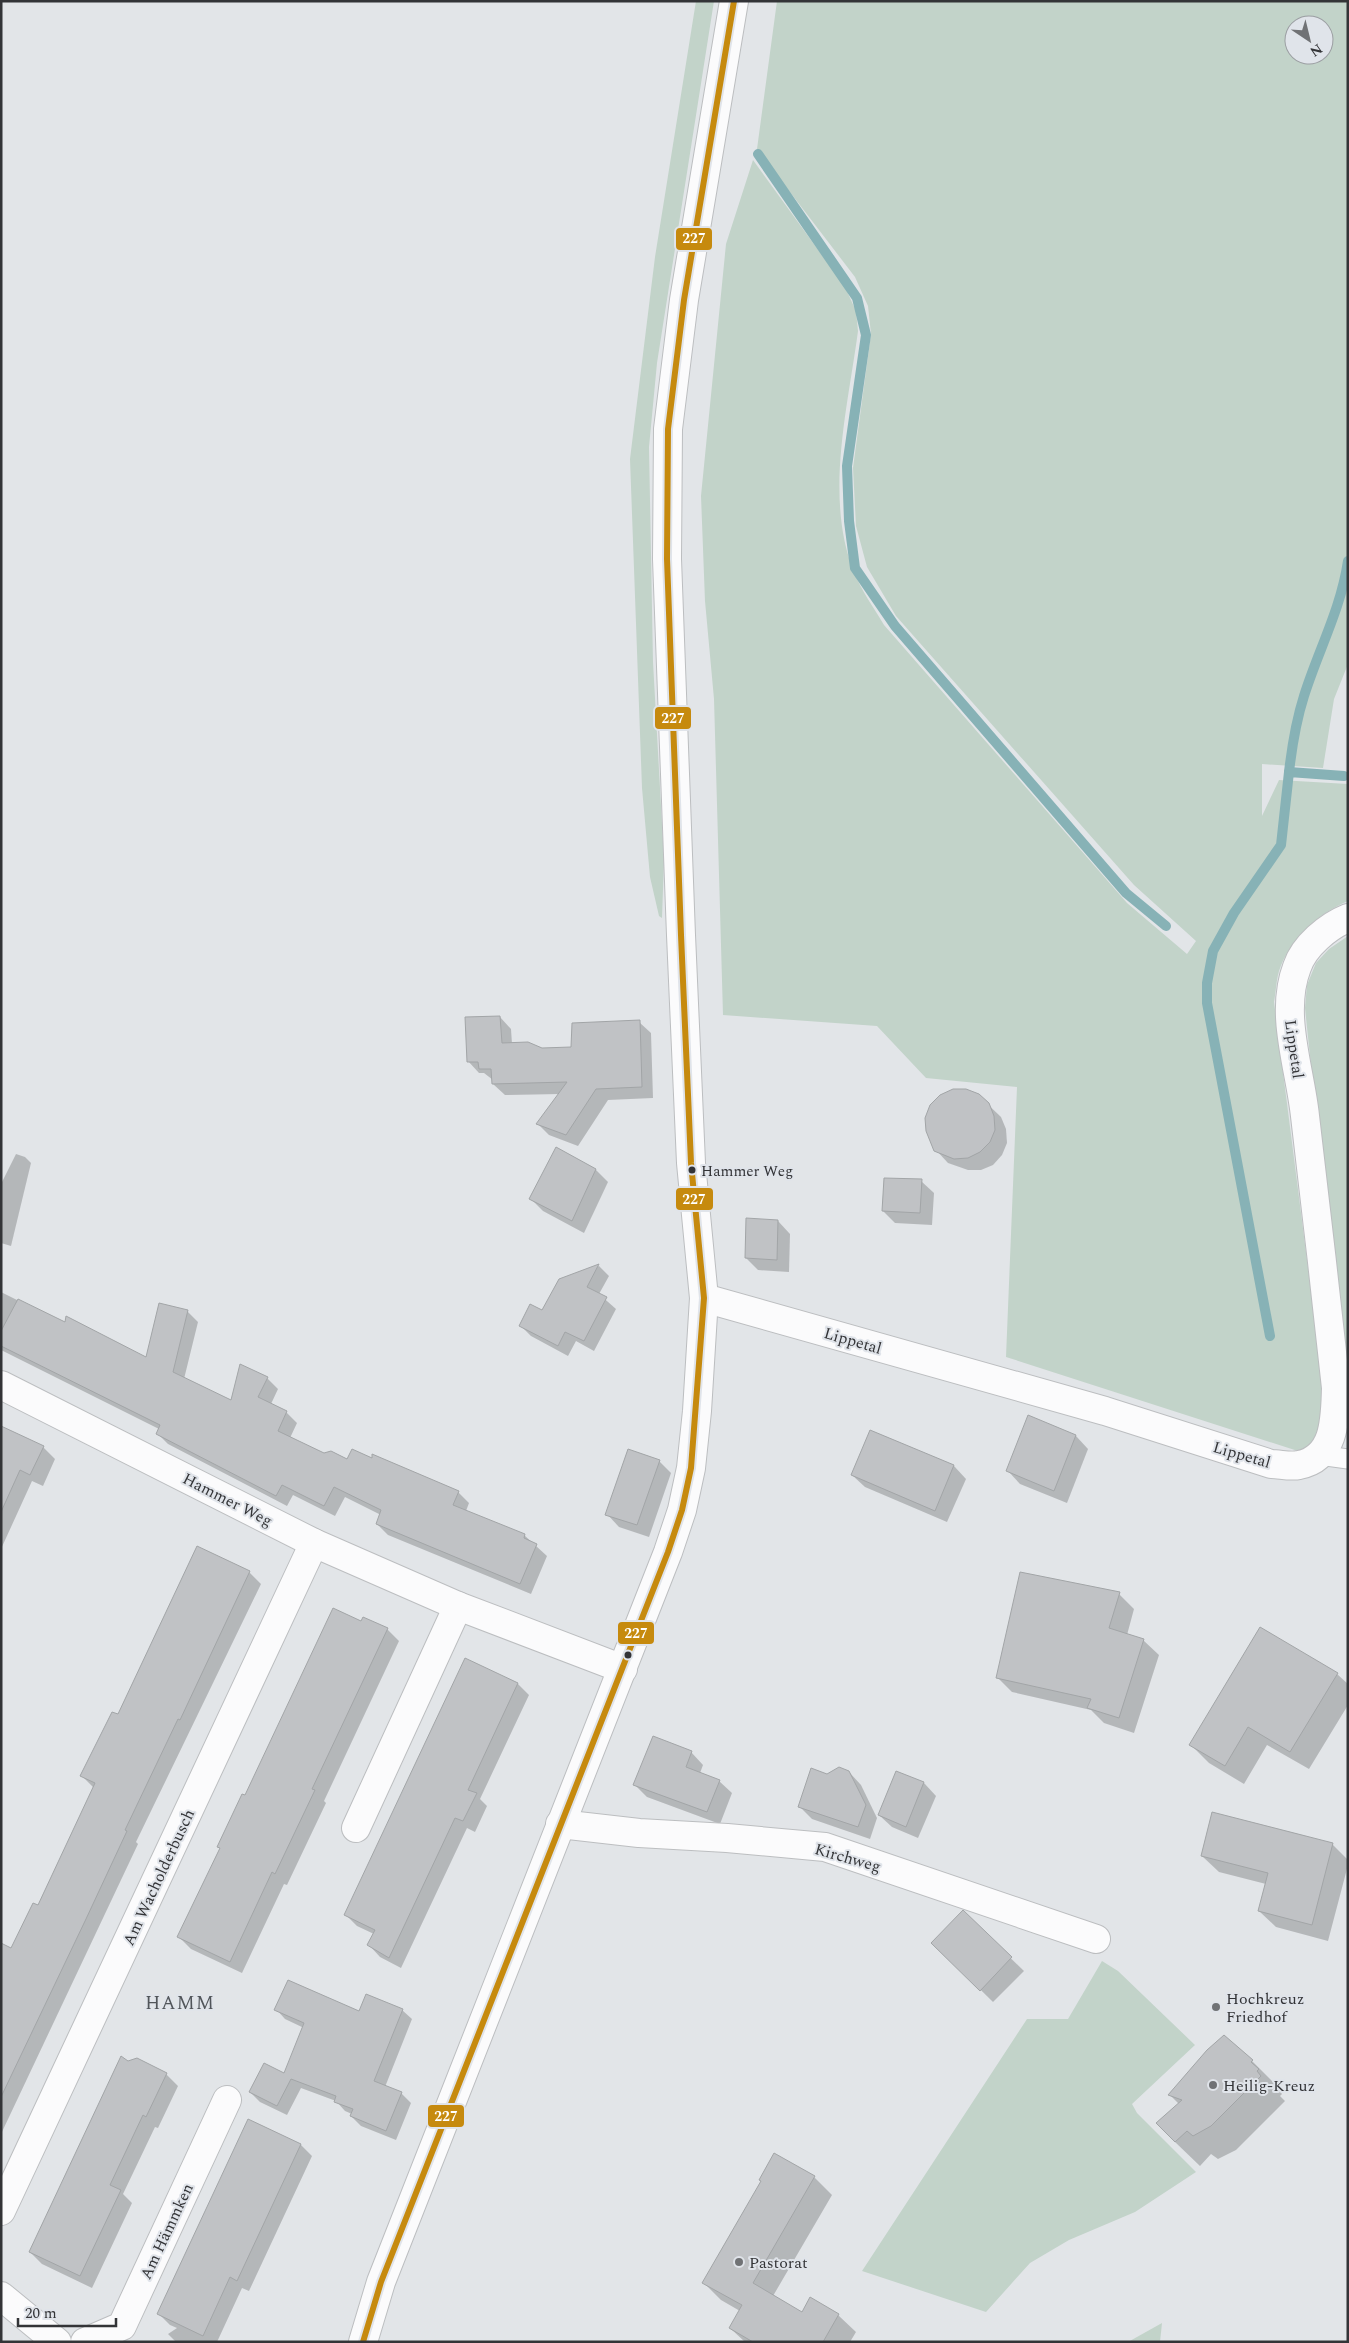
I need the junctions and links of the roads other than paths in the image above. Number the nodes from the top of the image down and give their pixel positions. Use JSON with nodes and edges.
{"nodes":[{"id":1,"x":734,"y":1,"type":"edge"},
{"id":2,"x":1348,"y":918,"type":"edge"},
{"id":3,"x":704,"y":1298,"type":"junction"},
{"id":4,"x":1,"y":1385,"type":"edge"},
{"id":5,"x":1319,"y":1456,"type":"junction"},
{"id":6,"x":1348,"y":1459,"type":"edge"},
{"id":7,"x":314,"y":1543,"type":"junction"},
{"id":8,"x":458,"y":1606,"type":"junction"},
{"id":9,"x":622,"y":1669,"type":"junction"},
{"id":10,"x":560,"y":1824,"type":"junction"},
{"id":11,"x":356,"y":1828,"type":"dead end"},
{"id":12,"x":1096,"y":1939,"type":"dead end"},
{"id":13,"x":227,"y":2100,"type":"dead end"},
{"id":14,"x":1,"y":2211,"type":"edge"},
{"id":15,"x":1,"y":2296,"type":"edge"},
{"id":16,"x":58,"y":2342,"type":"edge"},
{"id":17,"x":85,"y":2342,"type":"edge"},
{"id":18,"x":363,"y":2342,"type":"edge"}],
"edges":[{"from":1,"to":3,"type":"street"},
{"from":2,"to":5,"type":"street","name":"Lippetal"},
{"from":3,"to":5,"type":"street","name":"Lippetal"},
{"from":3,"to":9,"type":"street"},
{"from":4,"to":7,"type":"street","name":"Hammer Weg"},
{"from":5,"to":6,"type":"lane"},
{"from":7,"to":8,"type":"street","name":"Hammer Weg"},
{"from":7,"to":14,"type":"street","name":"Am Wacholderbusch"},
{"from":8,"to":9,"type":"street","name":"Hammer Weg"},
{"from":8,"to":11,"type":"street"},
{"from":9,"to":10,"type":"street"},
{"from":10,"to":12,"type":"street","name":"Kirchweg"},
{"from":10,"to":18,"type":"street"},
{"from":13,"to":17,"type":"street","name":"Am Hämmken"},
{"from":15,"to":16,"type":"street"}]}
